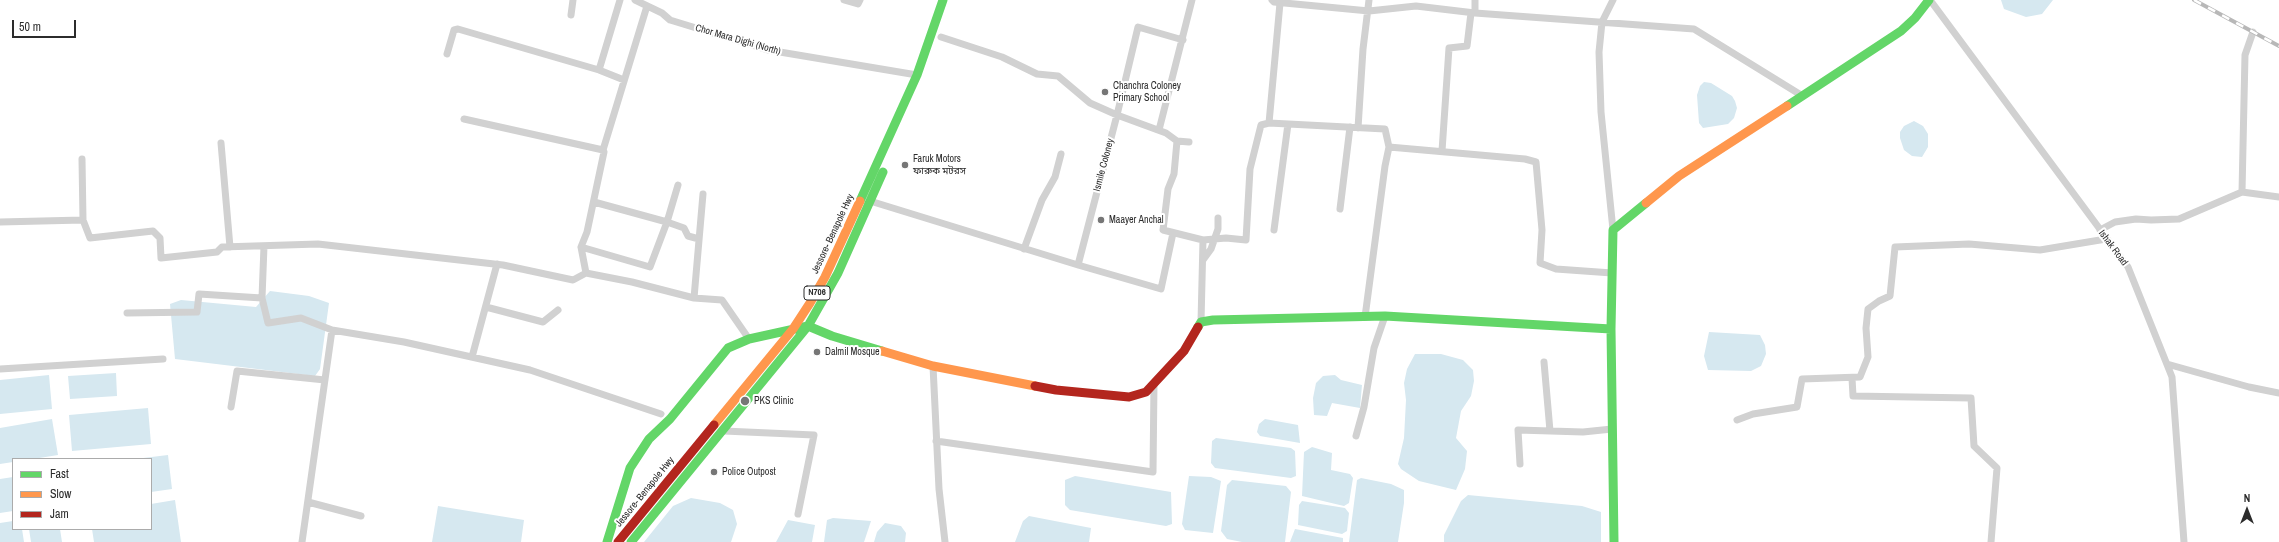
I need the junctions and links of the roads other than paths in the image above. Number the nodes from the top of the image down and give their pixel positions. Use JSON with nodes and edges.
{"nodes":[{"id":1,"x":573,"y":0,"type":"edge"},
{"id":2,"x":620,"y":0,"type":"edge"},
{"id":3,"x":636,"y":0,"type":"edge"},
{"id":4,"x":844,"y":0,"type":"edge"},
{"id":5,"x":860,"y":0,"type":"edge"},
{"id":6,"x":943,"y":0,"type":"edge"},
{"id":7,"x":953,"y":0,"type":"edge"},
{"id":8,"x":1192,"y":0,"type":"edge"},
{"id":9,"x":1272,"y":0,"type":"edge"},
{"id":10,"x":1369,"y":0,"type":"edge"},
{"id":11,"x":1475,"y":0,"type":"edge"},
{"id":12,"x":1613,"y":0,"type":"edge"},
{"id":13,"x":1929,"y":0,"type":"edge"},
{"id":14,"x":1280,"y":3,"type":"junction"},
{"id":15,"x":1317,"y":3,"type":"edge"},
{"id":16,"x":1416,"y":3,"type":"edge"},
{"id":17,"x":647,"y":6,"type":"junction"},
{"id":18,"x":1369,"y":11,"type":"junction"},
{"id":19,"x":1473,"y":13,"type":"junction"},
{"id":20,"x":571,"y":15,"type":"dead end"},
{"id":21,"x":1602,"y":22,"type":"junction"},
{"id":22,"x":943,"y":30,"type":"junction"},
{"id":23,"x":2253,"y":32,"type":"dead end"},
{"id":24,"x":1183,"y":40,"type":"junction"},
{"id":25,"x":447,"y":54,"type":"dead end"},
{"id":26,"x":599,"y":70,"type":"junction"},
{"id":27,"x":917,"y":75,"type":"junction"},
{"id":28,"x":624,"y":80,"type":"junction"},
{"id":29,"x":1801,"y":95,"type":"junction"},
{"id":30,"x":1117,"y":115,"type":"junction"},
{"id":31,"x":464,"y":119,"type":"dead end"},
{"id":32,"x":1269,"y":123,"type":"junction"},
{"id":33,"x":1288,"y":124,"type":"junction"},
{"id":34,"x":1350,"y":127,"type":"junction"},
{"id":35,"x":1358,"y":128,"type":"junction"},
{"id":36,"x":1159,"y":130,"type":"junction"},
{"id":37,"x":1177,"y":141,"type":"junction"},
{"id":38,"x":1189,"y":142,"type":"dead end"},
{"id":39,"x":220,"y":143,"type":"dead end"},
{"id":40,"x":1390,"y":147,"type":"junction"},
{"id":41,"x":1442,"y":151,"type":"junction"},
{"id":42,"x":604,"y":152,"type":"dead end"},
{"id":43,"x":1061,"y":154,"type":"dead end"},
{"id":44,"x":82,"y":158,"type":"dead end"},
{"id":45,"x":678,"y":185,"type":"dead end"},
{"id":46,"x":2242,"y":192,"type":"junction"},
{"id":47,"x":702,"y":194,"type":"dead end"},
{"id":48,"x":2279,"y":197,"type":"edge"},
{"id":49,"x":870,"y":201,"type":"junction"},
{"id":50,"x":594,"y":202,"type":"junction"},
{"id":51,"x":1340,"y":209,"type":"dead end"},
{"id":52,"x":1218,"y":218,"type":"dead end"},
{"id":53,"x":83,"y":220,"type":"junction"},
{"id":54,"x":0,"y":222,"type":"edge"},
{"id":55,"x":667,"y":222,"type":"junction"},
{"id":56,"x":1274,"y":230,"type":"dead end"},
{"id":57,"x":1613,"y":230,"type":"junction"},
{"id":58,"x":2100,"y":230,"type":"junction"},
{"id":59,"x":1173,"y":233,"type":"junction"},
{"id":60,"x":699,"y":239,"type":"junction"},
{"id":61,"x":2106,"y":239,"type":"junction"},
{"id":62,"x":1203,"y":240,"type":"junction"},
{"id":63,"x":264,"y":246,"type":"junction"},
{"id":64,"x":230,"y":247,"type":"junction"},
{"id":65,"x":581,"y":247,"type":"junction"},
{"id":66,"x":1024,"y":249,"type":"junction"},
{"id":67,"x":1203,"y":260,"type":"junction"},
{"id":68,"x":498,"y":264,"type":"junction"},
{"id":69,"x":1078,"y":265,"type":"junction"},
{"id":70,"x":586,"y":273,"type":"junction"},
{"id":71,"x":1612,"y":273,"type":"junction"},
{"id":72,"x":262,"y":298,"type":"junction"},
{"id":73,"x":694,"y":298,"type":"junction"},
{"id":74,"x":486,"y":307,"type":"junction"},
{"id":75,"x":558,"y":310,"type":"dead end"},
{"id":76,"x":127,"y":313,"type":"dead end"},
{"id":77,"x":1365,"y":316,"type":"junction"},
{"id":78,"x":1385,"y":316,"type":"junction"},
{"id":79,"x":1201,"y":322,"type":"junction"},
{"id":80,"x":808,"y":326,"type":"junction"},
{"id":81,"x":793,"y":329,"type":"junction"},
{"id":82,"x":1611,"y":329,"type":"junction"},
{"id":83,"x":332,"y":330,"type":"junction"},
{"id":84,"x":749,"y":339,"type":"junction"},
{"id":85,"x":472,"y":357,"type":"junction"},
{"id":86,"x":163,"y":359,"type":"dead end"},
{"id":87,"x":1544,"y":362,"type":"dead end"},
{"id":88,"x":2167,"y":364,"type":"junction"},
{"id":89,"x":933,"y":366,"type":"junction"},
{"id":90,"x":0,"y":369,"type":"edge"},
{"id":91,"x":1852,"y":378,"type":"junction"},
{"id":92,"x":325,"y":380,"type":"junction"},
{"id":93,"x":1154,"y":383,"type":"junction"},
{"id":94,"x":2279,"y":393,"type":"edge"},
{"id":95,"x":231,"y":407,"type":"dead end"},
{"id":96,"x":660,"y":414,"type":"dead end"},
{"id":97,"x":1737,"y":420,"type":"dead end"},
{"id":98,"x":1612,"y":430,"type":"junction"},
{"id":99,"x":724,"y":431,"type":"junction"},
{"id":100,"x":1550,"y":431,"type":"junction"},
{"id":101,"x":1356,"y":436,"type":"dead end"},
{"id":102,"x":936,"y":441,"type":"junction"},
{"id":103,"x":1520,"y":464,"type":"dead end"},
{"id":104,"x":308,"y":502,"type":"junction"},
{"id":105,"x":798,"y":514,"type":"dead end"},
{"id":106,"x":361,"y":516,"type":"dead end"},
{"id":107,"x":302,"y":542,"type":"edge"},
{"id":108,"x":607,"y":542,"type":"edge"},
{"id":109,"x":618,"y":542,"type":"edge"},
{"id":110,"x":631,"y":542,"type":"edge"},
{"id":111,"x":945,"y":542,"type":"edge"},
{"id":112,"x":1614,"y":542,"type":"edge"},
{"id":113,"x":1991,"y":542,"type":"edge"},
{"id":114,"x":2184,"y":542,"type":"edge"}],
"edges":[{"from":1,"to":20,"type":"street"},
{"from":2,"to":26,"type":"street"},
{"from":3,"to":17,"type":"street","name":"Chor Mara Dighi (North)"},
{"from":4,"to":5,"type":"street"},
{"from":6,"to":27,"type":"main road","name":"Jessore- Benapole Hwy","number":"N706"},
{"from":7,"to":22,"type":"main road","name":"Jessore- Benapole Hwy","number":"N706"},
{"from":8,"to":24,"type":"street"},
{"from":9,"to":14,"type":"street"},
{"from":10,"to":18,"type":"street"},
{"from":11,"to":19,"type":"street"},
{"from":12,"to":21,"type":"street"},
{"from":13,"to":29,"type":"main road"},
{"from":13,"to":58,"type":"street","name":"Ishak Road"},
{"from":14,"to":15,"type":"street"},
{"from":14,"to":32,"type":"street"},
{"from":15,"to":18,"type":"street"},
{"from":16,"to":18,"type":"street"},
{"from":16,"to":19,"type":"street"},
{"from":17,"to":27,"type":"street","name":"Chor Mara Dighi (North)"},
{"from":17,"to":28,"type":"street"},
{"from":18,"to":35,"type":"street"},
{"from":19,"to":21,"type":"street"},
{"from":19,"to":41,"type":"street"},
{"from":21,"to":29,"type":"street"},
{"from":21,"to":57,"type":"street"},
{"from":22,"to":30,"type":"street"},
{"from":22,"to":49,"type":"main road","name":"Jessore- Benapole Hwy","number":"N706"},
{"from":23,"to":46,"type":"street"},
{"from":24,"to":30,"type":"street","name":"Ismile Coloney"},
{"from":24,"to":36,"type":"street"},
{"from":25,"to":26,"type":"street"},
{"from":26,"to":28,"type":"street"},
{"from":27,"to":81,"type":"main road","name":"Jessore- Benapole Hwy","number":"N706"},
{"from":28,"to":31,"type":"street"},
{"from":29,"to":57,"type":"main road"},
{"from":30,"to":36,"type":"street"},
{"from":30,"to":69,"type":"street","name":"Ismile Coloney"},
{"from":32,"to":33,"type":"street"},
{"from":32,"to":62,"type":"street"},
{"from":33,"to":34,"type":"street"},
{"from":33,"to":56,"type":"street"},
{"from":34,"to":35,"type":"street"},
{"from":34,"to":51,"type":"street"},
{"from":35,"to":40,"type":"street"},
{"from":36,"to":37,"type":"street"},
{"from":37,"to":38,"type":"street"},
{"from":37,"to":59,"type":"street"},
{"from":39,"to":64,"type":"street"},
{"from":40,"to":41,"type":"street"},
{"from":40,"to":77,"type":"street"},
{"from":41,"to":71,"type":"street"},
{"from":42,"to":50,"type":"street"},
{"from":43,"to":66,"type":"street"},
{"from":44,"to":53,"type":"street"},
{"from":45,"to":55,"type":"street"},
{"from":46,"to":48,"type":"street"},
{"from":46,"to":58,"type":"street"},
{"from":47,"to":60,"type":"street"},
{"from":49,"to":66,"type":"street"},
{"from":49,"to":80,"type":"main road","name":"Jessore- Benapole Hwy","number":"N706"},
{"from":50,"to":55,"type":"street"},
{"from":50,"to":65,"type":"street"},
{"from":52,"to":67,"type":"street"},
{"from":53,"to":54,"type":"street"},
{"from":53,"to":64,"type":"street"},
{"from":55,"to":60,"type":"street"},
{"from":55,"to":65,"type":"street"},
{"from":57,"to":71,"type":"main road"},
{"from":58,"to":61,"type":"street","name":"Ishak Road"},
{"from":59,"to":62,"type":"street"},
{"from":59,"to":69,"type":"street"},
{"from":60,"to":73,"type":"street"},
{"from":61,"to":88,"type":"street","name":"Ishak Road"},
{"from":61,"to":91,"type":"street"},
{"from":62,"to":67,"type":"street"},
{"from":63,"to":64,"type":"street"},
{"from":63,"to":68,"type":"street"},
{"from":63,"to":72,"type":"street"},
{"from":65,"to":70,"type":"street"},
{"from":66,"to":69,"type":"street"},
{"from":67,"to":79,"type":"street"},
{"from":68,"to":70,"type":"street"},
{"from":68,"to":74,"type":"street"},
{"from":70,"to":73,"type":"street"},
{"from":71,"to":82,"type":"main road"},
{"from":72,"to":76,"type":"street"},
{"from":72,"to":83,"type":"street"},
{"from":73,"to":84,"type":"street"},
{"from":74,"to":75,"type":"street"},
{"from":74,"to":85,"type":"street"},
{"from":77,"to":78,"type":"main road"},
{"from":77,"to":79,"type":"main road"},
{"from":78,"to":82,"type":"main road"},
{"from":78,"to":101,"type":"street"},
{"from":79,"to":93,"type":"main road"},
{"from":80,"to":81,"type":"main road"},
{"from":80,"to":89,"type":"main road"},
{"from":80,"to":99,"type":"main road","name":"Jessore- Benapole Hwy","number":"N706"},
{"from":81,"to":84,"type":"main road"},
{"from":81,"to":109,"type":"main road","name":"Jessore- Benapole Hwy","number":"N706"},
{"from":82,"to":98,"type":"main road"},
{"from":83,"to":85,"type":"street"},
{"from":83,"to":92,"type":"street"},
{"from":84,"to":108,"type":"main road"},
{"from":85,"to":96,"type":"street"},
{"from":86,"to":90,"type":"street"},
{"from":87,"to":100,"type":"street"},
{"from":88,"to":94,"type":"street"},
{"from":88,"to":114,"type":"street","name":"Ishak Road"},
{"from":89,"to":93,"type":"main road"},
{"from":89,"to":102,"type":"street"},
{"from":91,"to":97,"type":"street"},
{"from":91,"to":113,"type":"street"},
{"from":92,"to":95,"type":"street"},
{"from":92,"to":104,"type":"street"},
{"from":93,"to":102,"type":"street"},
{"from":98,"to":100,"type":"street"},
{"from":98,"to":112,"type":"main road"},
{"from":99,"to":105,"type":"street"},
{"from":99,"to":110,"type":"main road","name":"Jessore- Benapole Hwy","number":"N706"},
{"from":100,"to":103,"type":"street"},
{"from":102,"to":111,"type":"street"},
{"from":104,"to":106,"type":"street"},
{"from":104,"to":107,"type":"street"}]}
